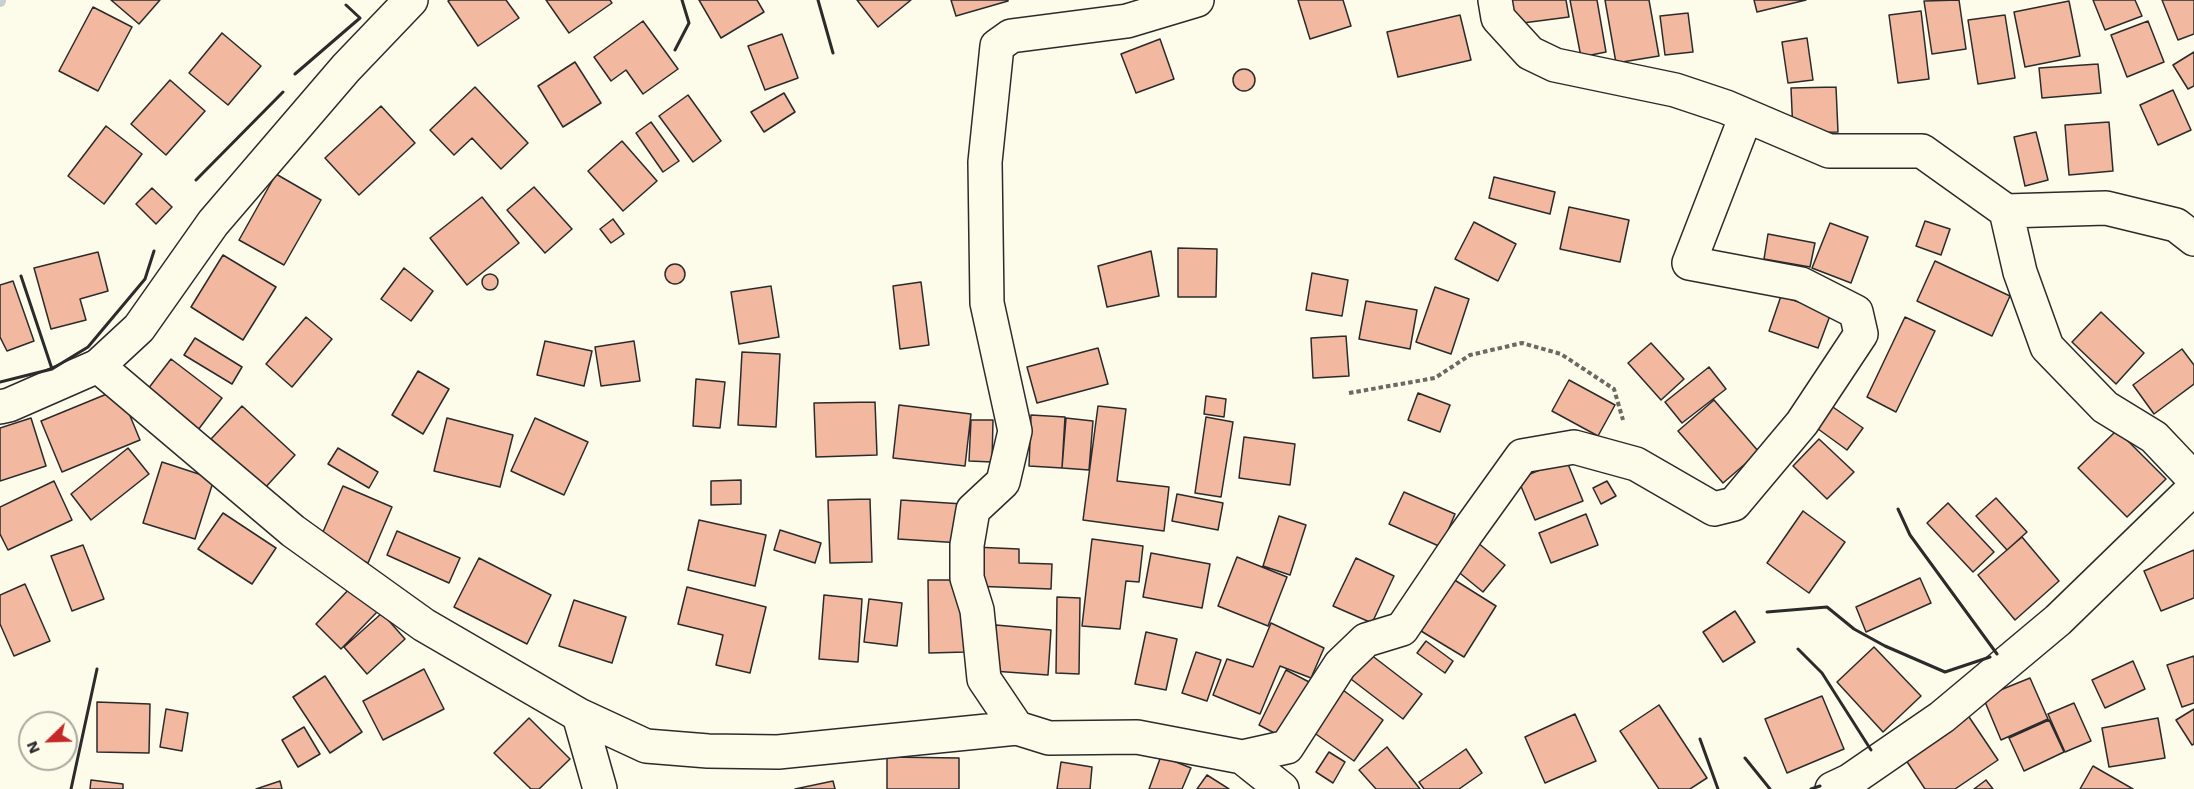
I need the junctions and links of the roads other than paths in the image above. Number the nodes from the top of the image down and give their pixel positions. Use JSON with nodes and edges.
{"nodes":[{"id":1,"x":411,"y":0,"type":"edge"},
{"id":2,"x":1495,"y":0,"type":"edge"},
{"id":3,"x":1183,"y":2,"type":"edge"},
{"id":4,"x":1746,"y":116,"type":"junction"},
{"id":5,"x":2006,"y":211,"type":"junction"},
{"id":6,"x":2194,"y":239,"type":"edge"},
{"id":7,"x":98,"y":366,"type":"junction"},
{"id":8,"x":0,"y":407,"type":"edge"},
{"id":9,"x":2194,"y":479,"type":"edge"},
{"id":10,"x":2194,"y":488,"type":"edge"},
{"id":11,"x":579,"y":715,"type":"junction"},
{"id":12,"x":1017,"y":728,"type":"junction"},
{"id":13,"x":1242,"y":757,"type":"junction"},
{"id":14,"x":600,"y":789,"type":"edge"},
{"id":15,"x":1282,"y":789,"type":"edge"},
{"id":16,"x":1832,"y":789,"type":"edge"}],
"edges":[{"from":1,"to":7,"type":"main road"},
{"from":2,"to":4,"type":"main road"},
{"from":3,"to":12,"type":"main road"},
{"from":4,"to":5,"type":"main road"},
{"from":4,"to":13,"type":"main road"},
{"from":5,"to":6,"type":"main road"},
{"from":5,"to":9,"type":"main road"},
{"from":7,"to":8,"type":"main road"},
{"from":7,"to":11,"type":"main road"},
{"from":10,"to":16,"type":"main road"},
{"from":11,"to":12,"type":"main road"},
{"from":11,"to":14,"type":"main road"},
{"from":12,"to":13,"type":"main road"},
{"from":13,"to":15,"type":"main road"}]}
